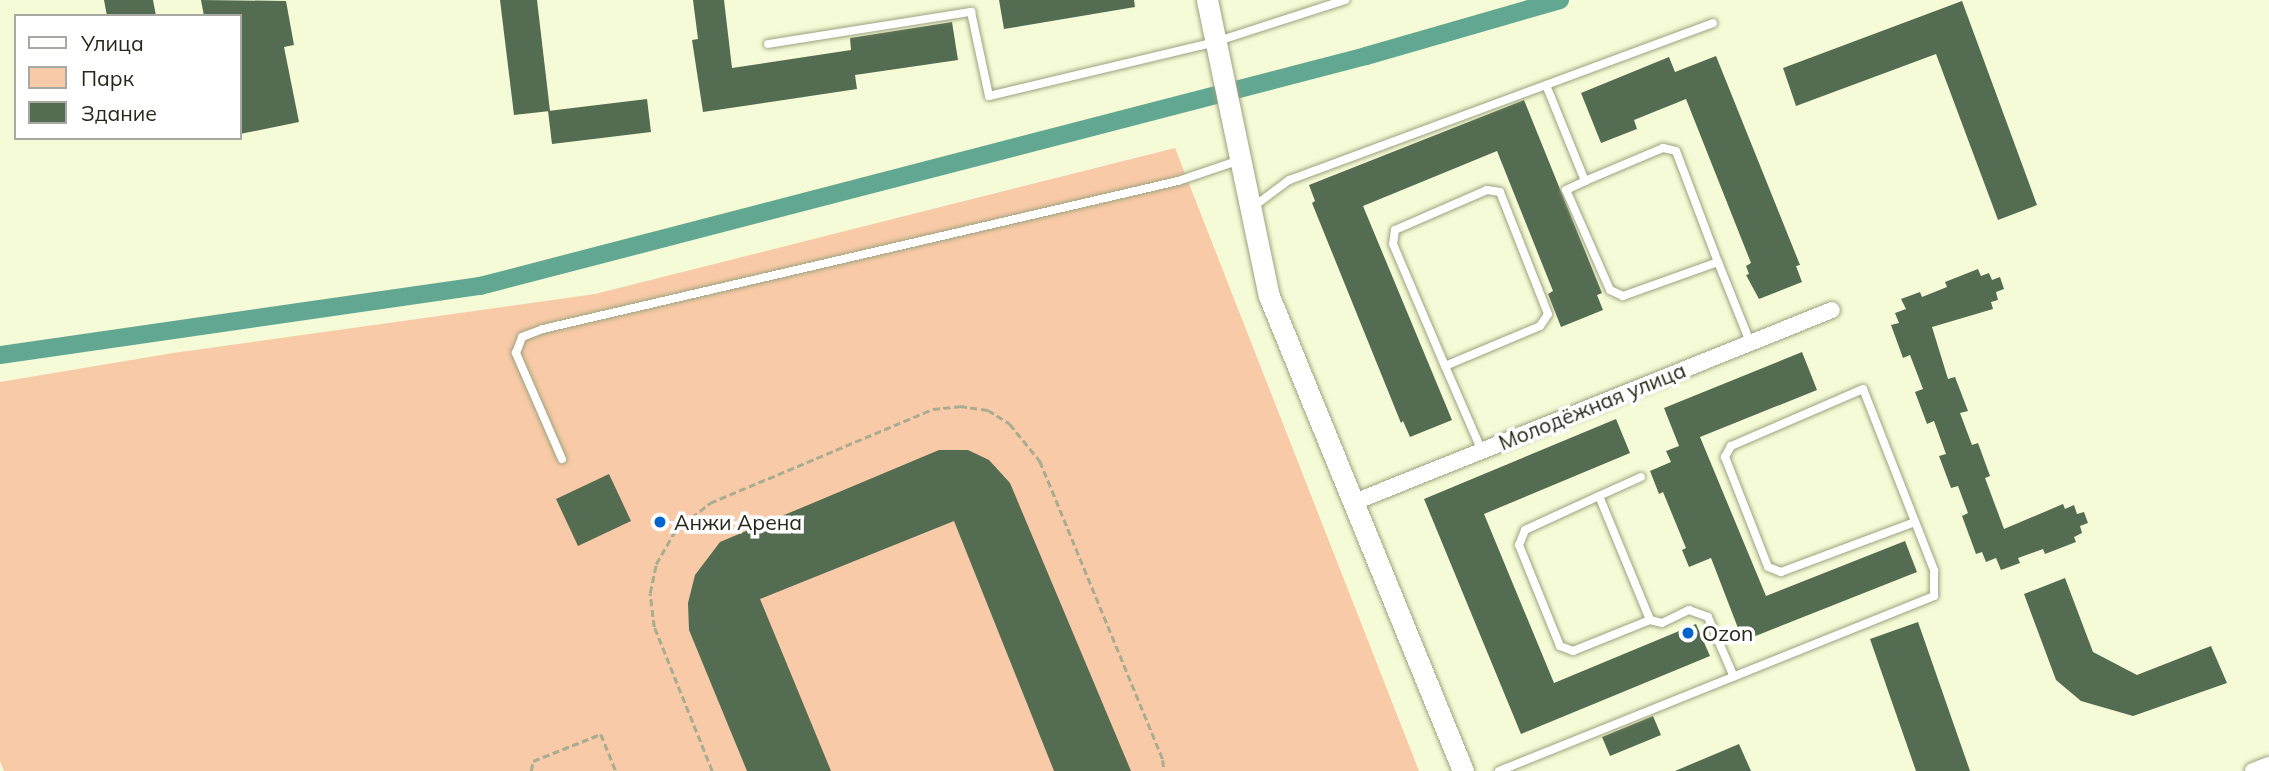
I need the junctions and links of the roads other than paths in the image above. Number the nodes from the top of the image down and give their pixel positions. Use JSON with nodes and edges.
{"nodes":[{"id":1,"x":1207,"y":0,"type":"edge"},
{"id":2,"x":1345,"y":0,"type":"edge"},
{"id":3,"x":1713,"y":23,"type":"dead end"},
{"id":4,"x":768,"y":44,"type":"dead end"},
{"id":5,"x":1217,"y":53,"type":"junction"},
{"id":6,"x":1546,"y":85,"type":"junction"},
{"id":7,"x":1240,"y":160,"type":"junction"},
{"id":8,"x":1585,"y":181,"type":"junction"},
{"id":9,"x":1251,"y":208,"type":"junction"},
{"id":10,"x":1718,"y":262,"type":"junction"},
{"id":11,"x":1832,"y":310,"type":"dead end"},
{"id":12,"x":1750,"y":342,"type":"junction"},
{"id":13,"x":1445,"y":366,"type":"junction"},
{"id":14,"x":1482,"y":451,"type":"junction"},
{"id":15,"x":562,"y":458,"type":"dead end"},
{"id":16,"x":1641,"y":477,"type":"dead end"},
{"id":17,"x":1599,"y":496,"type":"junction"},
{"id":18,"x":1352,"y":503,"type":"junction"},
{"id":19,"x":1915,"y":522,"type":"junction"},
{"id":20,"x":1650,"y":620,"type":"junction"},
{"id":21,"x":1734,"y":677,"type":"junction"},
{"id":22,"x":2269,"y":765,"type":"edge"},
{"id":23,"x":1463,"y":771,"type":"edge"},
{"id":24,"x":1499,"y":771,"type":"edge"},
{"id":25,"x":2253,"y":771,"type":"edge"}],
"edges":[{"from":1,"to":5,"type":"street"},
{"from":2,"to":5,"type":"lane"},
{"from":3,"to":6,"type":"lane"},
{"from":4,"to":5,"type":"lane"},
{"from":5,"to":7,"type":"street"},
{"from":6,"to":8,"type":"lane"},
{"from":6,"to":9,"type":"lane"},
{"from":7,"to":9,"type":"street"},
{"from":7,"to":15,"type":"lane"},
{"from":8,"to":10,"type":"lane"},
{"from":8,"to":10,"type":"lane"},
{"from":9,"to":18,"type":"street"},
{"from":10,"to":12,"type":"lane"},
{"from":11,"to":12,"type":"street","name":"Молодёжная улица"},
{"from":12,"to":14,"type":"street","name":"Молодёжная улица"},
{"from":13,"to":13,"type":"lane"},
{"from":13,"to":14,"type":"lane"},
{"from":14,"to":18,"type":"street","name":"Молодёжная улица"},
{"from":16,"to":17,"type":"lane"},
{"from":17,"to":20,"type":"lane"},
{"from":17,"to":20,"type":"lane"},
{"from":18,"to":23,"type":"street"},
{"from":19,"to":19,"type":"lane"},
{"from":19,"to":21,"type":"lane"},
{"from":20,"to":21,"type":"lane"},
{"from":21,"to":24,"type":"lane"},
{"from":22,"to":25,"type":"street"}]}
